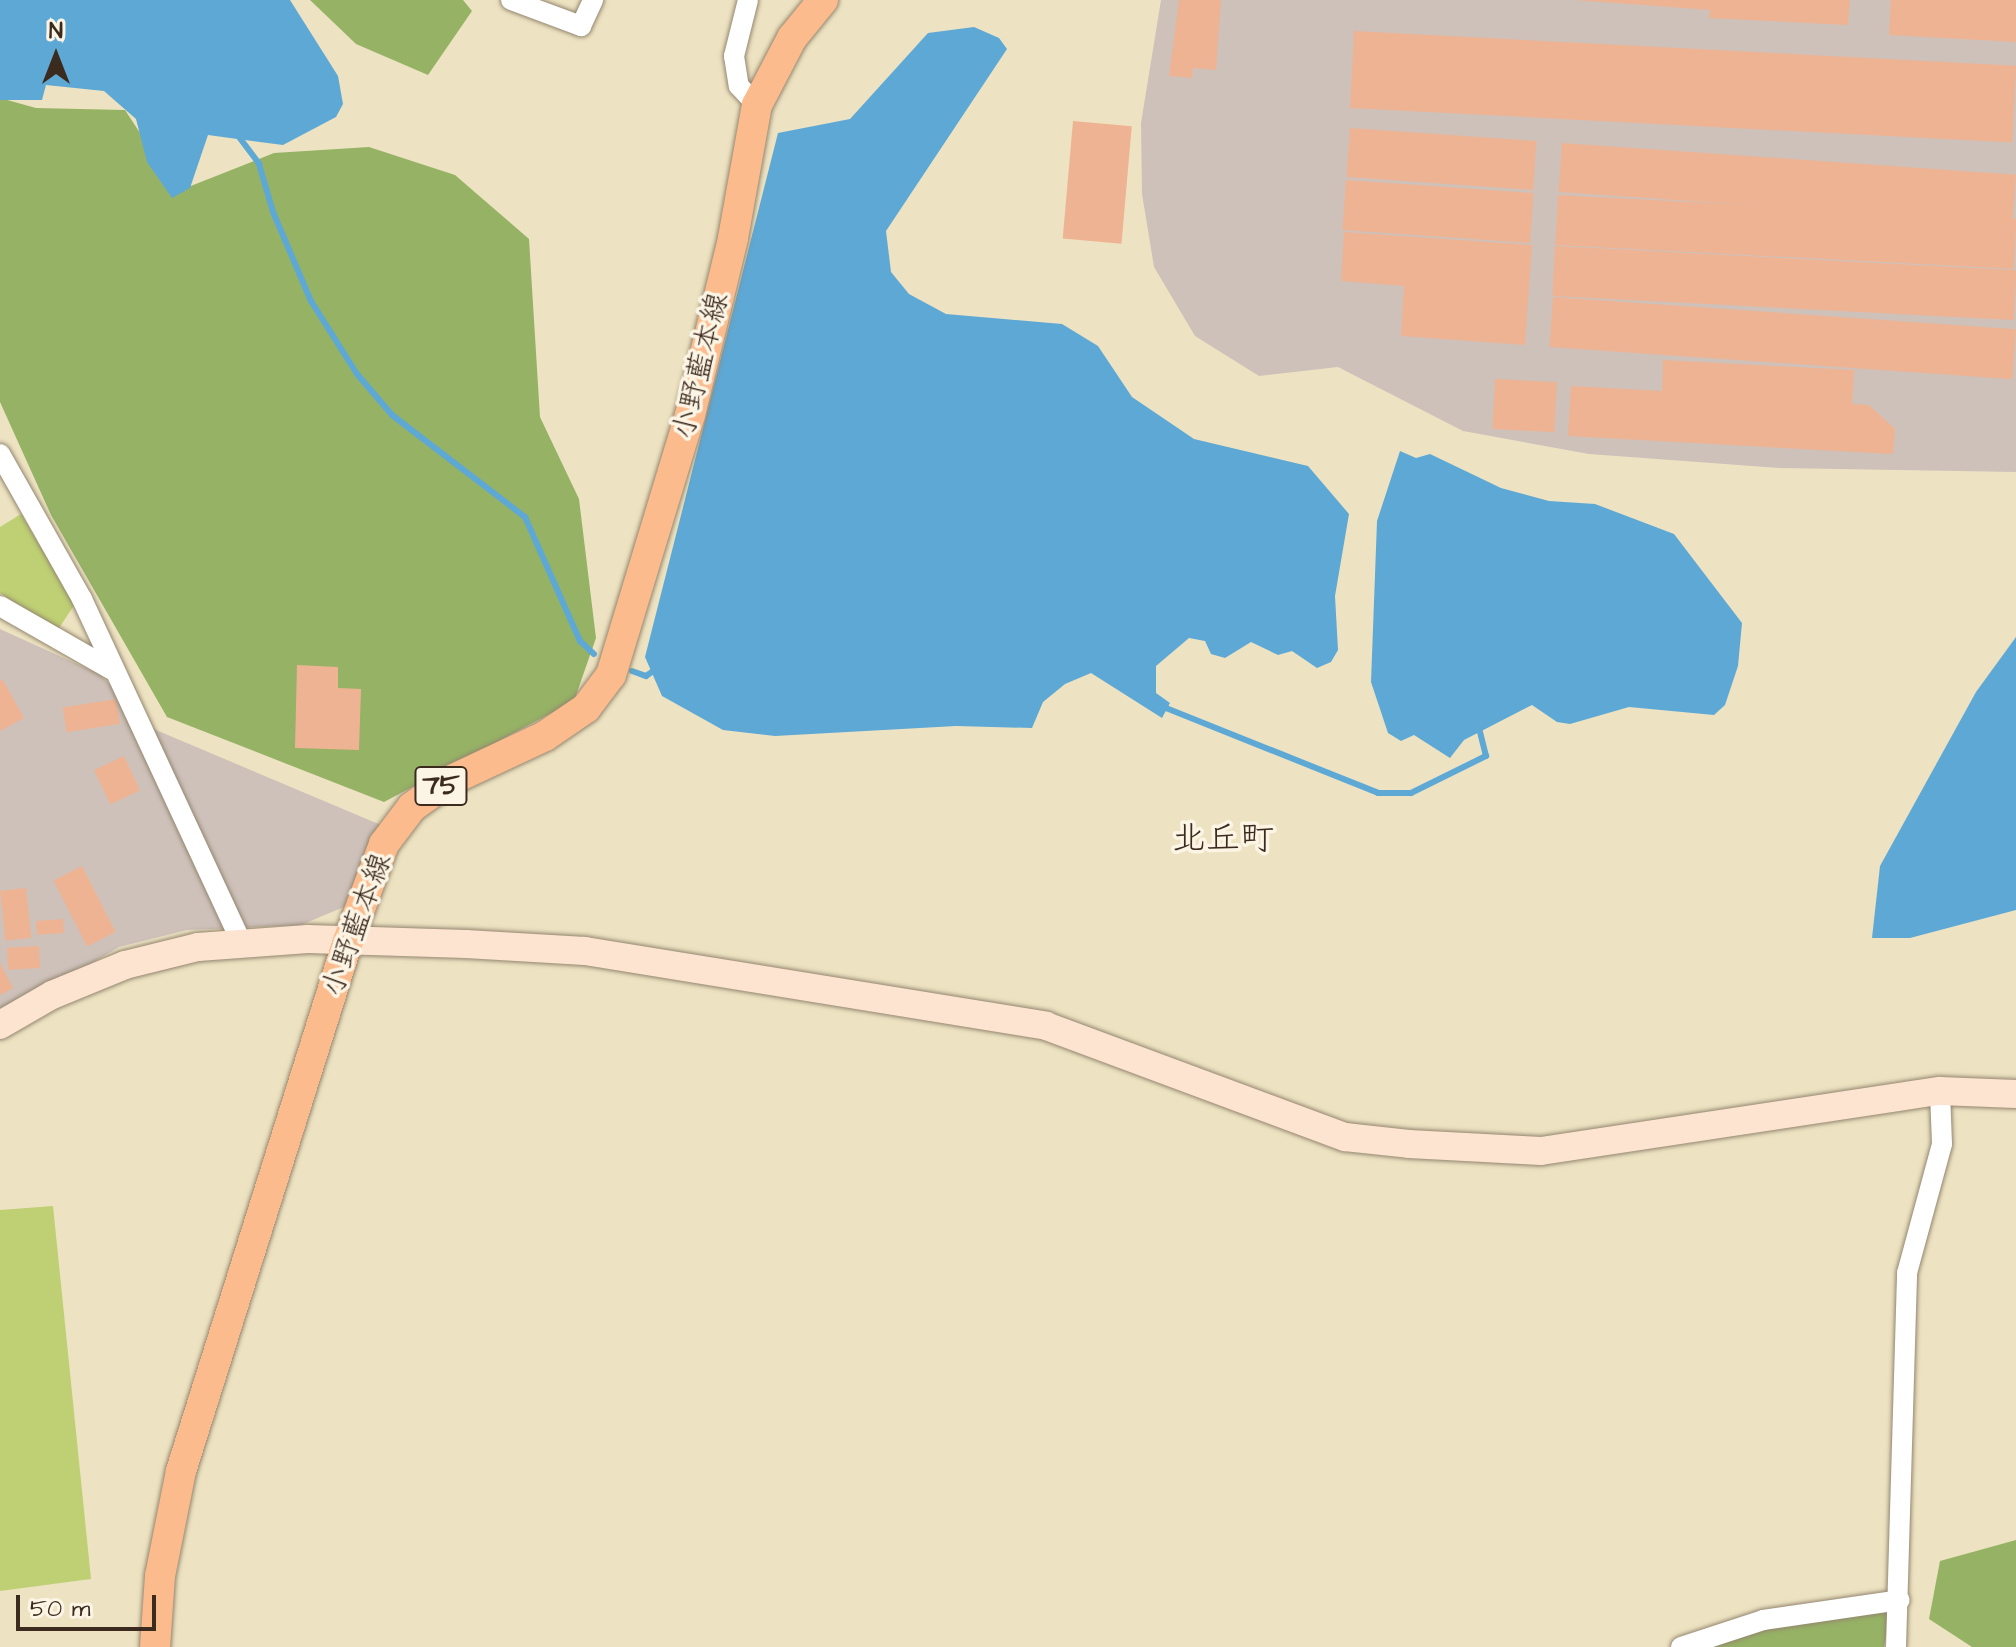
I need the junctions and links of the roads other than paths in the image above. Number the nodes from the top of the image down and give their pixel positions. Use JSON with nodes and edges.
{"nodes":[{"id":1,"x":511,"y":0,"type":"edge"},
{"id":2,"x":593,"y":0,"type":"edge"},
{"id":3,"x":748,"y":0,"type":"edge"},
{"id":4,"x":823,"y":0,"type":"edge"},
{"id":5,"x":757,"y":105,"type":"junction"},
{"id":6,"x":0,"y":454,"type":"edge"},
{"id":7,"x":0,"y":606,"type":"edge"},
{"id":8,"x":112,"y":670,"type":"junction"},
{"id":9,"x":241,"y":941,"type":"junction"},
{"id":10,"x":347,"y":944,"type":"junction"},
{"id":11,"x":0,"y":1025,"type":"edge"},
{"id":12,"x":1940,"y":1091,"type":"junction"},
{"id":13,"x":2016,"y":1094,"type":"edge"},
{"id":14,"x":1900,"y":1600,"type":"junction"},
{"id":15,"x":155,"y":1647,"type":"edge"},
{"id":16,"x":1681,"y":1647,"type":"edge"},
{"id":17,"x":1896,"y":1647,"type":"edge"}],
"edges":[{"from":1,"to":2,"type":"street"},
{"from":3,"to":5,"type":"street"},
{"from":4,"to":5,"type":"main road","name":"小野藍本線","number":"75"},
{"from":5,"to":10,"type":"main road","name":"小野藍本線","number":"75"},
{"from":6,"to":8,"type":"street"},
{"from":7,"to":8,"type":"street"},
{"from":8,"to":9,"type":"street"},
{"from":9,"to":10,"type":"street"},
{"from":9,"to":11,"type":"street"},
{"from":10,"to":12,"type":"street"},
{"from":10,"to":15,"type":"main road","name":"小野藍本線","number":"75"},
{"from":12,"to":13,"type":"street"},
{"from":12,"to":14,"type":"street"},
{"from":14,"to":16,"type":"street"},
{"from":14,"to":17,"type":"street"}]}
